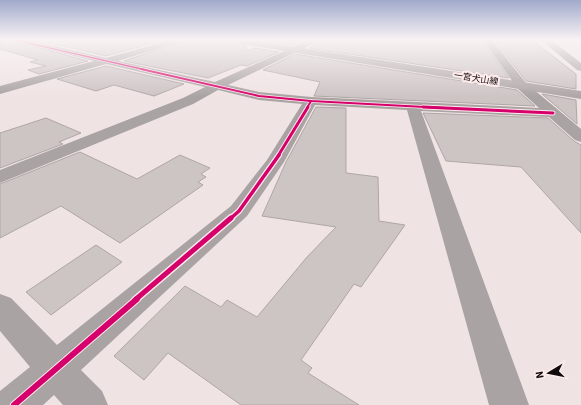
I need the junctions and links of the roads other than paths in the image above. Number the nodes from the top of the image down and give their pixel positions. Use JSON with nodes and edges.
{"nodes":[{"id":1,"x":91,"y":59,"type":"edge"},
{"id":2,"x":116,"y":59,"type":"edge"},
{"id":3,"x":276,"y":59,"type":"edge"},
{"id":4,"x":352,"y":59,"type":"edge"},
{"id":5,"x":501,"y":59,"type":"edge"},
{"id":6,"x":569,"y":59,"type":"edge"},
{"id":7,"x":105,"y":62,"type":"junction"},
{"id":8,"x":581,"y":68,"type":"edge"},
{"id":9,"x":217,"y":86,"type":"junction"},
{"id":10,"x":522,"y":86,"type":"junction"},
{"id":11,"x":0,"y":90,"type":"edge"},
{"id":12,"x":581,"y":95,"type":"edge"},
{"id":13,"x":311,"y":101,"type":"junction"},
{"id":14,"x":413,"y":106,"type":"junction"},
{"id":15,"x":553,"y":113,"type":"junction"},
{"id":16,"x":581,"y":137,"type":"edge"},
{"id":17,"x":0,"y":177,"type":"edge"},
{"id":18,"x":0,"y":308,"type":"edge"},
{"id":19,"x":55,"y":370,"type":"junction"},
{"id":20,"x":14,"y":405,"type":"edge"},
{"id":21,"x":88,"y":405,"type":"edge"},
{"id":22,"x":509,"y":405,"type":"edge"}],
"edges":[{"from":1,"to":7,"type":"street"},
{"from":2,"to":7,"type":"street"},
{"from":3,"to":9,"type":"street"},
{"from":4,"to":10,"type":"main road","name":"一宮犬山線"},
{"from":5,"to":10,"type":"street"},
{"from":6,"to":8,"type":"street"},
{"from":7,"to":9,"type":"street"},
{"from":7,"to":11,"type":"street"},
{"from":9,"to":13,"type":"street"},
{"from":9,"to":17,"type":"street"},
{"from":10,"to":12,"type":"main road","name":"一宮犬山線"},
{"from":10,"to":15,"type":"street"},
{"from":13,"to":14,"type":"street"},
{"from":13,"to":19,"type":"street"},
{"from":14,"to":15,"type":"street"},
{"from":14,"to":22,"type":"street"},
{"from":15,"to":16,"type":"street"},
{"from":18,"to":19,"type":"street"},
{"from":19,"to":20,"type":"street"},
{"from":19,"to":21,"type":"street"}]}
